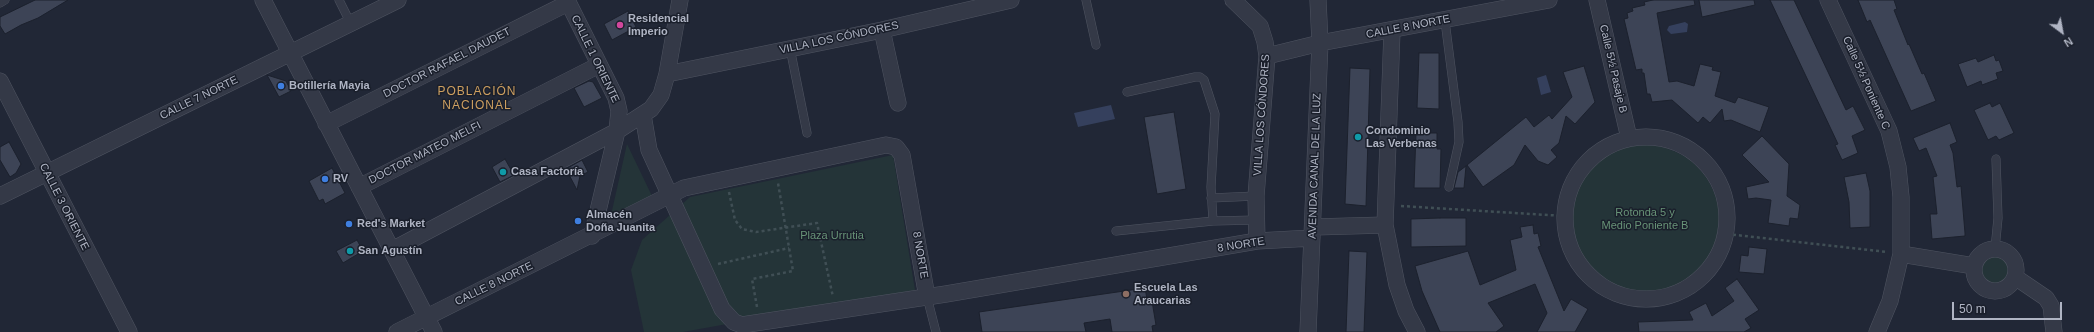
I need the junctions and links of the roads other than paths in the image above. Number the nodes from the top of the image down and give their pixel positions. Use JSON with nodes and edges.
{"nodes":[{"id":1,"x":5,"y":0,"type":"edge"},
{"id":2,"x":263,"y":0,"type":"edge"},
{"id":3,"x":339,"y":0,"type":"edge"},
{"id":4,"x":398,"y":0,"type":"edge"},
{"id":5,"x":680,"y":0,"type":"edge"},
{"id":6,"x":1011,"y":0,"type":"edge"},
{"id":7,"x":1086,"y":0,"type":"edge"},
{"id":8,"x":1233,"y":0,"type":"edge"},
{"id":9,"x":1318,"y":0,"type":"edge"},
{"id":10,"x":1549,"y":0,"type":"edge"},
{"id":11,"x":1597,"y":0,"type":"edge"},
{"id":12,"x":1828,"y":0,"type":"edge"},
{"id":13,"x":567,"y":1,"type":"edge"},
{"id":14,"x":0,"y":3,"type":"edge"},
{"id":15,"x":1445,"y":21,"type":"junction"},
{"id":16,"x":351,"y":24,"type":"junction"},
{"id":17,"x":882,"y":30,"type":"junction"},
{"id":18,"x":1392,"y":31,"type":"junction"},
{"id":19,"x":1320,"y":43,"type":"junction"},
{"id":20,"x":1096,"y":45,"type":"dead end"},
{"id":21,"x":790,"y":48,"type":"junction"},
{"id":22,"x":291,"y":54,"type":"junction"},
{"id":23,"x":1267,"y":56,"type":"junction"},
{"id":24,"x":599,"y":65,"type":"junction"},
{"id":25,"x":667,"y":74,"type":"junction"},
{"id":26,"x":0,"y":81,"type":"edge"},
{"id":27,"x":1127,"y":92,"type":"dead end"},
{"id":28,"x":898,"y":103,"type":"dead end"},
{"id":29,"x":643,"y":115,"type":"junction"},
{"id":30,"x":326,"y":124,"type":"junction"},
{"id":31,"x":617,"y":131,"type":"junction"},
{"id":32,"x":807,"y":133,"type":"dead end"},
{"id":33,"x":1629,"y":138,"type":"junction"},
{"id":34,"x":1996,"y":159,"type":"dead end"},
{"id":35,"x":46,"y":172,"type":"junction"},
{"id":36,"x":359,"y":187,"type":"junction"},
{"id":37,"x":1449,"y":187,"type":"dead end"},
{"id":38,"x":670,"y":194,"type":"junction"},
{"id":39,"x":0,"y":196,"type":"edge"},
{"id":40,"x":1256,"y":196,"type":"junction"},
{"id":41,"x":1211,"y":198,"type":"junction"},
{"id":42,"x":1256,"y":220,"type":"junction"},
{"id":43,"x":1213,"y":221,"type":"junction"},
{"id":44,"x":1386,"y":225,"type":"junction"},
{"id":45,"x":1116,"y":231,"type":"dead end"},
{"id":46,"x":1313,"y":232,"type":"junction"},
{"id":47,"x":592,"y":236,"type":"junction"},
{"id":48,"x":1257,"y":242,"type":"junction"},
{"id":49,"x":1995,"y":249,"type":"junction"},
{"id":50,"x":392,"y":250,"type":"junction"},
{"id":51,"x":1901,"y":254,"type":"junction"},
{"id":52,"x":1974,"y":266,"type":"junction"},
{"id":53,"x":2015,"y":277,"type":"junction"},
{"id":54,"x":927,"y":296,"type":"junction"},
{"id":55,"x":426,"y":317,"type":"junction"},
{"id":56,"x":129,"y":332,"type":"edge"},
{"id":57,"x":397,"y":332,"type":"edge"},
{"id":58,"x":434,"y":332,"type":"edge"},
{"id":59,"x":936,"y":332,"type":"edge"},
{"id":60,"x":1308,"y":332,"type":"edge"},
{"id":61,"x":1417,"y":332,"type":"edge"},
{"id":62,"x":1877,"y":332,"type":"edge"},
{"id":63,"x":2054,"y":332,"type":"edge"}],
"edges":[{"from":1,"to":14,"type":"lane"},
{"from":2,"to":22,"type":"street"},
{"from":3,"to":16,"type":"lane"},
{"from":4,"to":16,"type":"street","name":"CALLE 7 NORTE"},
{"from":5,"to":25,"type":"street"},
{"from":6,"to":17,"type":"street","name":"VILLA LOS CÓNDORES"},
{"from":7,"to":20,"type":"lane"},
{"from":8,"to":23,"type":"street","name":"VILLA LOS CÓNDORES"},
{"from":9,"to":19,"type":"street","name":"AVENIDA CANAL DE LA LUZ"},
{"from":10,"to":15,"type":"street","name":"CALLE 8 NORTE"},
{"from":11,"to":33,"type":"street","name":"Calle 5½ Pasaje B"},
{"from":12,"to":51,"type":"street","name":"Calle 5½ Poniente C"},
{"from":13,"to":24,"type":"street","name":"CALLE 1 ORIENTE"},
{"from":13,"to":30,"type":"street","name":"DOCTOR RAFAEL DAUDET"},
{"from":15,"to":18,"type":"street","name":"CALLE 8 NORTE"},
{"from":15,"to":37,"type":"lane"},
{"from":16,"to":22,"type":"street","name":"CALLE 7 NORTE"},
{"from":17,"to":21,"type":"street","name":"VILLA LOS CÓNDORES"},
{"from":17,"to":28,"type":"street"},
{"from":18,"to":19,"type":"street","name":"CALLE 8 NORTE"},
{"from":18,"to":44,"type":"street"},
{"from":19,"to":23,"type":"street","name":"CALLE 8 NORTE"},
{"from":19,"to":46,"type":"street","name":"AVENIDA CANAL DE LA LUZ"},
{"from":21,"to":25,"type":"street","name":"VILLA LOS CÓNDORES"},
{"from":21,"to":32,"type":"lane"},
{"from":22,"to":30,"type":"street"},
{"from":22,"to":35,"type":"street","name":"CALLE 7 NORTE"},
{"from":23,"to":40,"type":"street","name":"VILLA LOS CÓNDORES"},
{"from":24,"to":31,"type":"street","name":"CALLE 1 ORIENTE"},
{"from":24,"to":36,"type":"street","name":"DOCTOR MATEO MELFI"},
{"from":25,"to":29,"type":"street"},
{"from":26,"to":35,"type":"street","name":"CALLE 3 ORIENTE"},
{"from":27,"to":41,"type":"lane"},
{"from":29,"to":31,"type":"street"},
{"from":29,"to":38,"type":"street"},
{"from":30,"to":36,"type":"street"},
{"from":31,"to":47,"type":"street","name":"CALLE 1 ORIENTE"},
{"from":31,"to":50,"type":"street"},
{"from":33,"to":33,"type":"street"},
{"from":34,"to":49,"type":"lane"},
{"from":35,"to":39,"type":"street","name":"CALLE 7 NORTE"},
{"from":35,"to":56,"type":"street","name":"CALLE 3 ORIENTE"},
{"from":36,"to":50,"type":"street"},
{"from":38,"to":47,"type":"street","name":"8 NORTE"},
{"from":38,"to":54,"type":"street"},
{"from":38,"to":54,"type":"street","name":"8 NORTE"},
{"from":40,"to":41,"type":"lane"},
{"from":40,"to":42,"type":"street","name":"VILLA LOS CÓNDORES"},
{"from":41,"to":43,"type":"lane"},
{"from":42,"to":43,"type":"lane"},
{"from":42,"to":48,"type":"street","name":"VILLA LOS CÓNDORES"},
{"from":43,"to":45,"type":"lane"},
{"from":44,"to":46,"type":"street","name":"8 NORTE"},
{"from":44,"to":61,"type":"street"},
{"from":46,"to":48,"type":"street","name":"8 NORTE"},
{"from":46,"to":60,"type":"street","name":"AVENIDA CANAL DE LA LUZ"},
{"from":47,"to":55,"type":"street","name":"CALLE 8 NORTE"},
{"from":48,"to":54,"type":"street","name":"8 NORTE"},
{"from":49,"to":52,"type":"street"},
{"from":49,"to":53,"type":"street"},
{"from":50,"to":55,"type":"street"},
{"from":51,"to":52,"type":"street"},
{"from":51,"to":62,"type":"street","name":"Calle 5½ Poniente C"},
{"from":52,"to":53,"type":"street"},
{"from":53,"to":63,"type":"street"},
{"from":54,"to":59,"type":"lane"},
{"from":55,"to":57,"type":"street","name":"CALLE 8 NORTE"},
{"from":55,"to":58,"type":"street"}]}
